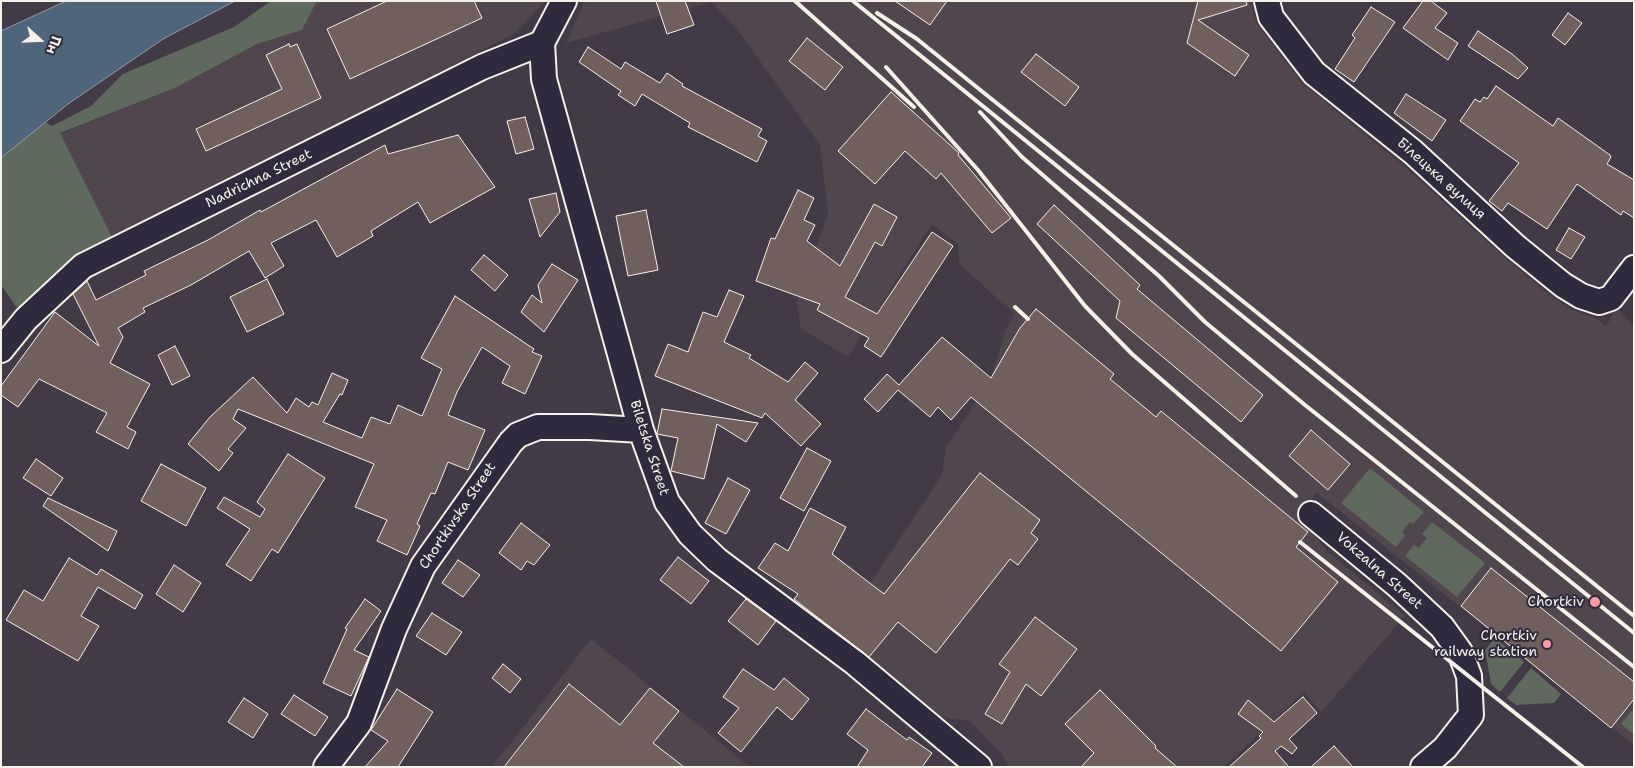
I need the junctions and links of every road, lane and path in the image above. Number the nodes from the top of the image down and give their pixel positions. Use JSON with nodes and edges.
{"nodes":[{"id":1,"x":564,"y":1,"type":"edge"},
{"id":2,"x":1267,"y":1,"type":"edge"},
{"id":3,"x":542,"y":43,"type":"junction"},
{"id":4,"x":1634,"y":268,"type":"edge"},
{"id":5,"x":1,"y":350,"type":"edge"},
{"id":6,"x":641,"y":430,"type":"junction"},
{"id":7,"x":1311,"y":514,"type":"dead end"},
{"id":8,"x":326,"y":767,"type":"edge"},
{"id":9,"x":979,"y":767,"type":"edge"},
{"id":10,"x":1423,"y":767,"type":"edge"}],
"edges":[{"from":1,"to":3,"type":"street"},
{"from":2,"to":4,"type":"street","name":"Білецька вулиця"},
{"from":3,"to":5,"type":"street","name":"Nadrichna Street"},
{"from":3,"to":6,"type":"street","name":"Biletska Street"},
{"from":6,"to":8,"type":"street","name":"Chortkivska Street"},
{"from":6,"to":9,"type":"street","name":"Biletska Street"},
{"from":7,"to":10,"type":"street","name":"Vokzalna Street"}]}
